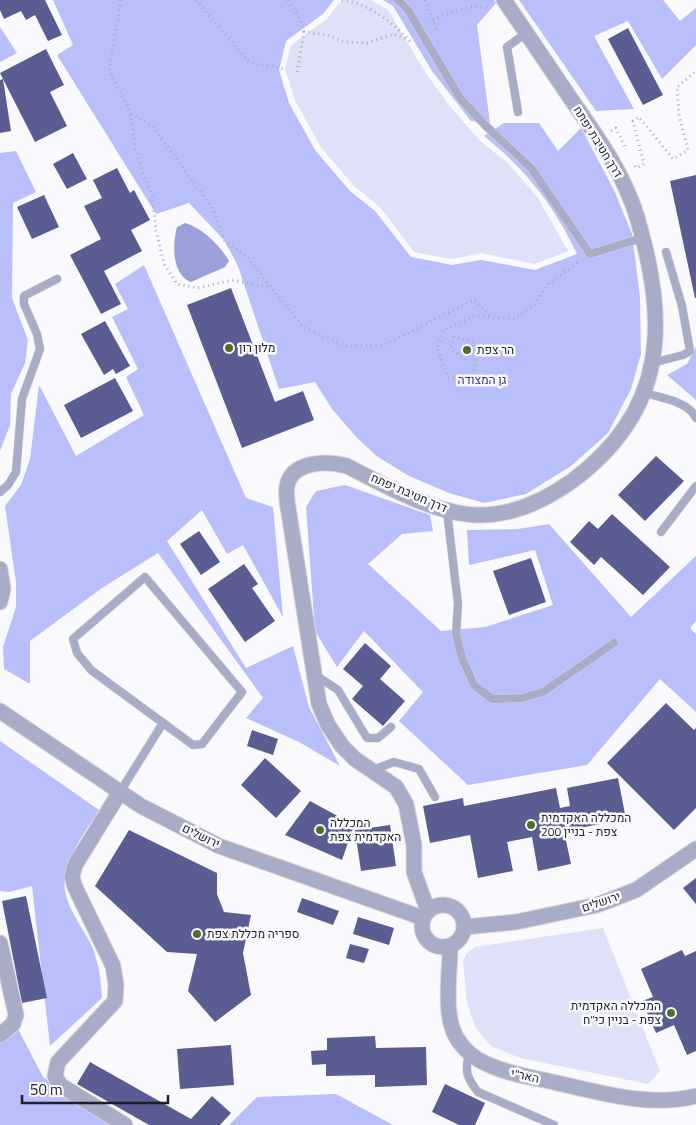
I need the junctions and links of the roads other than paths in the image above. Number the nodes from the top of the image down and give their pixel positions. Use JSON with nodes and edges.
{"nodes":[{"id":1,"x":398,"y":0,"type":"edge"},
{"id":2,"x":504,"y":0,"type":"edge"},
{"id":3,"x":526,"y":33,"type":"junction"},
{"id":4,"x":518,"y":112,"type":"dead end"},
{"id":5,"x":642,"y":238,"type":"junction"},
{"id":6,"x":666,"y":252,"type":"dead end"},
{"id":7,"x":57,"y":279,"type":"dead end"},
{"id":8,"x":652,"y":363,"type":"junction"},
{"id":9,"x":645,"y":393,"type":"junction"},
{"id":10,"x":696,"y":418,"type":"edge"},
{"id":11,"x":696,"y":486,"type":"edge"},
{"id":12,"x":0,"y":492,"type":"edge"},
{"id":13,"x":447,"y":511,"type":"junction"},
{"id":14,"x":661,"y":532,"type":"dead end"},
{"id":15,"x":0,"y":569,"type":"edge"},
{"id":16,"x":0,"y":602,"type":"edge"},
{"id":17,"x":614,"y":644,"type":"dead end"},
{"id":18,"x":314,"y":674,"type":"junction"},
{"id":19,"x":0,"y":711,"type":"edge"},
{"id":20,"x":164,"y":723,"type":"junction"},
{"id":21,"x":391,"y":727,"type":"dead end"},
{"id":22,"x":373,"y":770,"type":"junction"},
{"id":23,"x":120,"y":792,"type":"junction"},
{"id":24,"x":435,"y":797,"type":"dead end"},
{"id":25,"x":696,"y":849,"type":"edge"},
{"id":26,"x":426,"y":914,"type":"junction"},
{"id":27,"x":465,"y":927,"type":"junction"},
{"id":28,"x":0,"y":943,"type":"edge"},
{"id":29,"x":450,"y":947,"type":"junction"},
{"id":30,"x":0,"y":1036,"type":"edge"},
{"id":31,"x":469,"y":1053,"type":"junction"},
{"id":32,"x":696,"y":1096,"type":"edge"},
{"id":33,"x":125,"y":1125,"type":"edge"},
{"id":34,"x":554,"y":1125,"type":"edge"}],
"edges":[{"from":1,"to":5,"type":"lane"},
{"from":2,"to":3,"type":"street","name":"דרך חטיבת יפתח"},
{"from":3,"to":4,"type":"lane"},
{"from":3,"to":5,"type":"street","name":"דרך חטיבת יפתח"},
{"from":5,"to":8,"type":"street","name":"דרך חטיבת יפתח"},
{"from":6,"to":8,"type":"lane"},
{"from":7,"to":12,"type":"lane"},
{"from":8,"to":9,"type":"street","name":"דרך חטיבת יפתח"},
{"from":9,"to":10,"type":"lane"},
{"from":9,"to":13,"type":"street","name":"דרך חטיבת יפתח"},
{"from":11,"to":14,"type":"lane"},
{"from":13,"to":17,"type":"lane"},
{"from":13,"to":18,"type":"street","name":"דרך חטיבת יפתח"},
{"from":15,"to":16,"type":"street"},
{"from":18,"to":21,"type":"lane"},
{"from":18,"to":22,"type":"street","name":"דרך חטיבת יפתח"},
{"from":19,"to":23,"type":"street","name":"ירושלים"},
{"from":20,"to":20,"type":"lane"},
{"from":20,"to":23,"type":"lane"},
{"from":22,"to":24,"type":"lane"},
{"from":22,"to":26,"type":"street","name":"דרך חטיבת יפתח"},
{"from":23,"to":26,"type":"street","name":"ירושלים"},
{"from":23,"to":33,"type":"street"},
{"from":25,"to":27,"type":"street","name":"ירושלים"},
{"from":26,"to":27,"type":"street"},
{"from":26,"to":29,"type":"street"},
{"from":27,"to":29,"type":"street"},
{"from":28,"to":30,"type":"street"},
{"from":29,"to":31,"type":"street","name":"האר\"י"},
{"from":31,"to":32,"type":"street","name":"האר\"י"},
{"from":31,"to":34,"type":"lane"}]}
